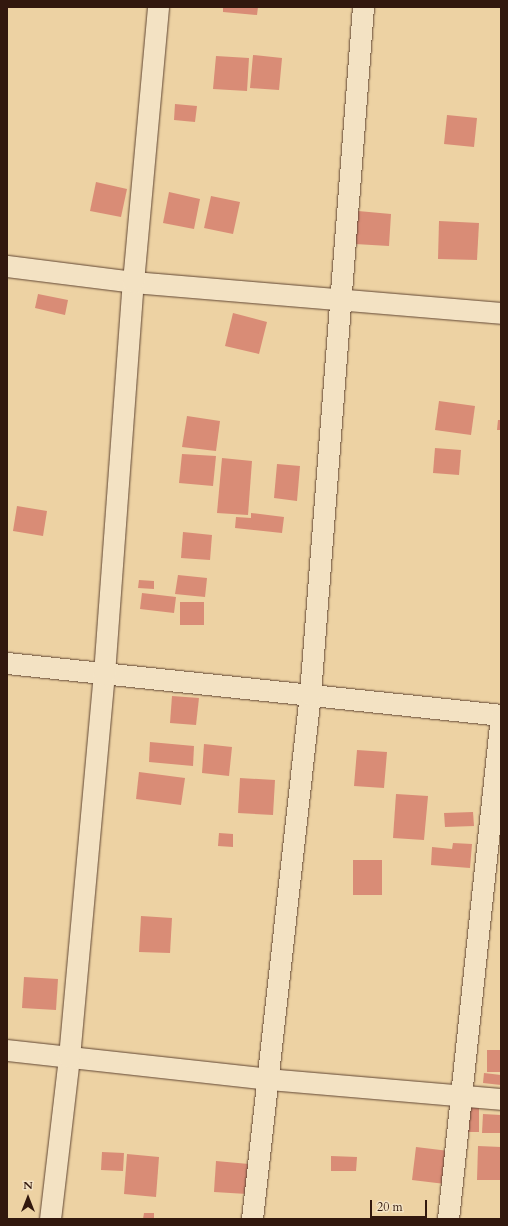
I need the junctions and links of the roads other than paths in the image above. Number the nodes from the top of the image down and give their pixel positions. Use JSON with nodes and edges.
{"nodes":[{"id":1,"x":158,"y":7,"type":"edge"},
{"id":2,"x":363,"y":7,"type":"edge"},
{"id":3,"x":7,"y":266,"type":"edge"},
{"id":4,"x":133,"y":282,"type":"junction"},
{"id":5,"x":340,"y":298,"type":"junction"},
{"id":6,"x":501,"y":313,"type":"edge"},
{"id":7,"x":7,"y":663,"type":"edge"},
{"id":8,"x":104,"y":674,"type":"junction"},
{"id":9,"x":310,"y":694,"type":"junction"},
{"id":10,"x":501,"y":716,"type":"edge"},
{"id":11,"x":7,"y":1050,"type":"edge"},
{"id":12,"x":69,"y":1057,"type":"junction"},
{"id":13,"x":268,"y":1078,"type":"junction"},
{"id":14,"x":460,"y":1095,"type":"junction"},
{"id":15,"x":501,"y":1099,"type":"edge"},
{"id":16,"x":50,"y":1219,"type":"edge"},
{"id":17,"x":252,"y":1219,"type":"edge"},
{"id":18,"x":448,"y":1219,"type":"edge"}],
"edges":[{"from":1,"to":4,"type":"street"},
{"from":2,"to":5,"type":"street"},
{"from":3,"to":4,"type":"street"},
{"from":4,"to":5,"type":"street"},
{"from":4,"to":8,"type":"street"},
{"from":5,"to":6,"type":"street"},
{"from":5,"to":9,"type":"street"},
{"from":7,"to":8,"type":"street"},
{"from":8,"to":9,"type":"street"},
{"from":8,"to":12,"type":"street"},
{"from":9,"to":10,"type":"street"},
{"from":9,"to":13,"type":"street"},
{"from":10,"to":14,"type":"street"},
{"from":11,"to":12,"type":"street"},
{"from":12,"to":13,"type":"street"},
{"from":12,"to":16,"type":"street"},
{"from":13,"to":14,"type":"street"},
{"from":13,"to":17,"type":"street"},
{"from":14,"to":15,"type":"street"},
{"from":14,"to":18,"type":"street"}]}
